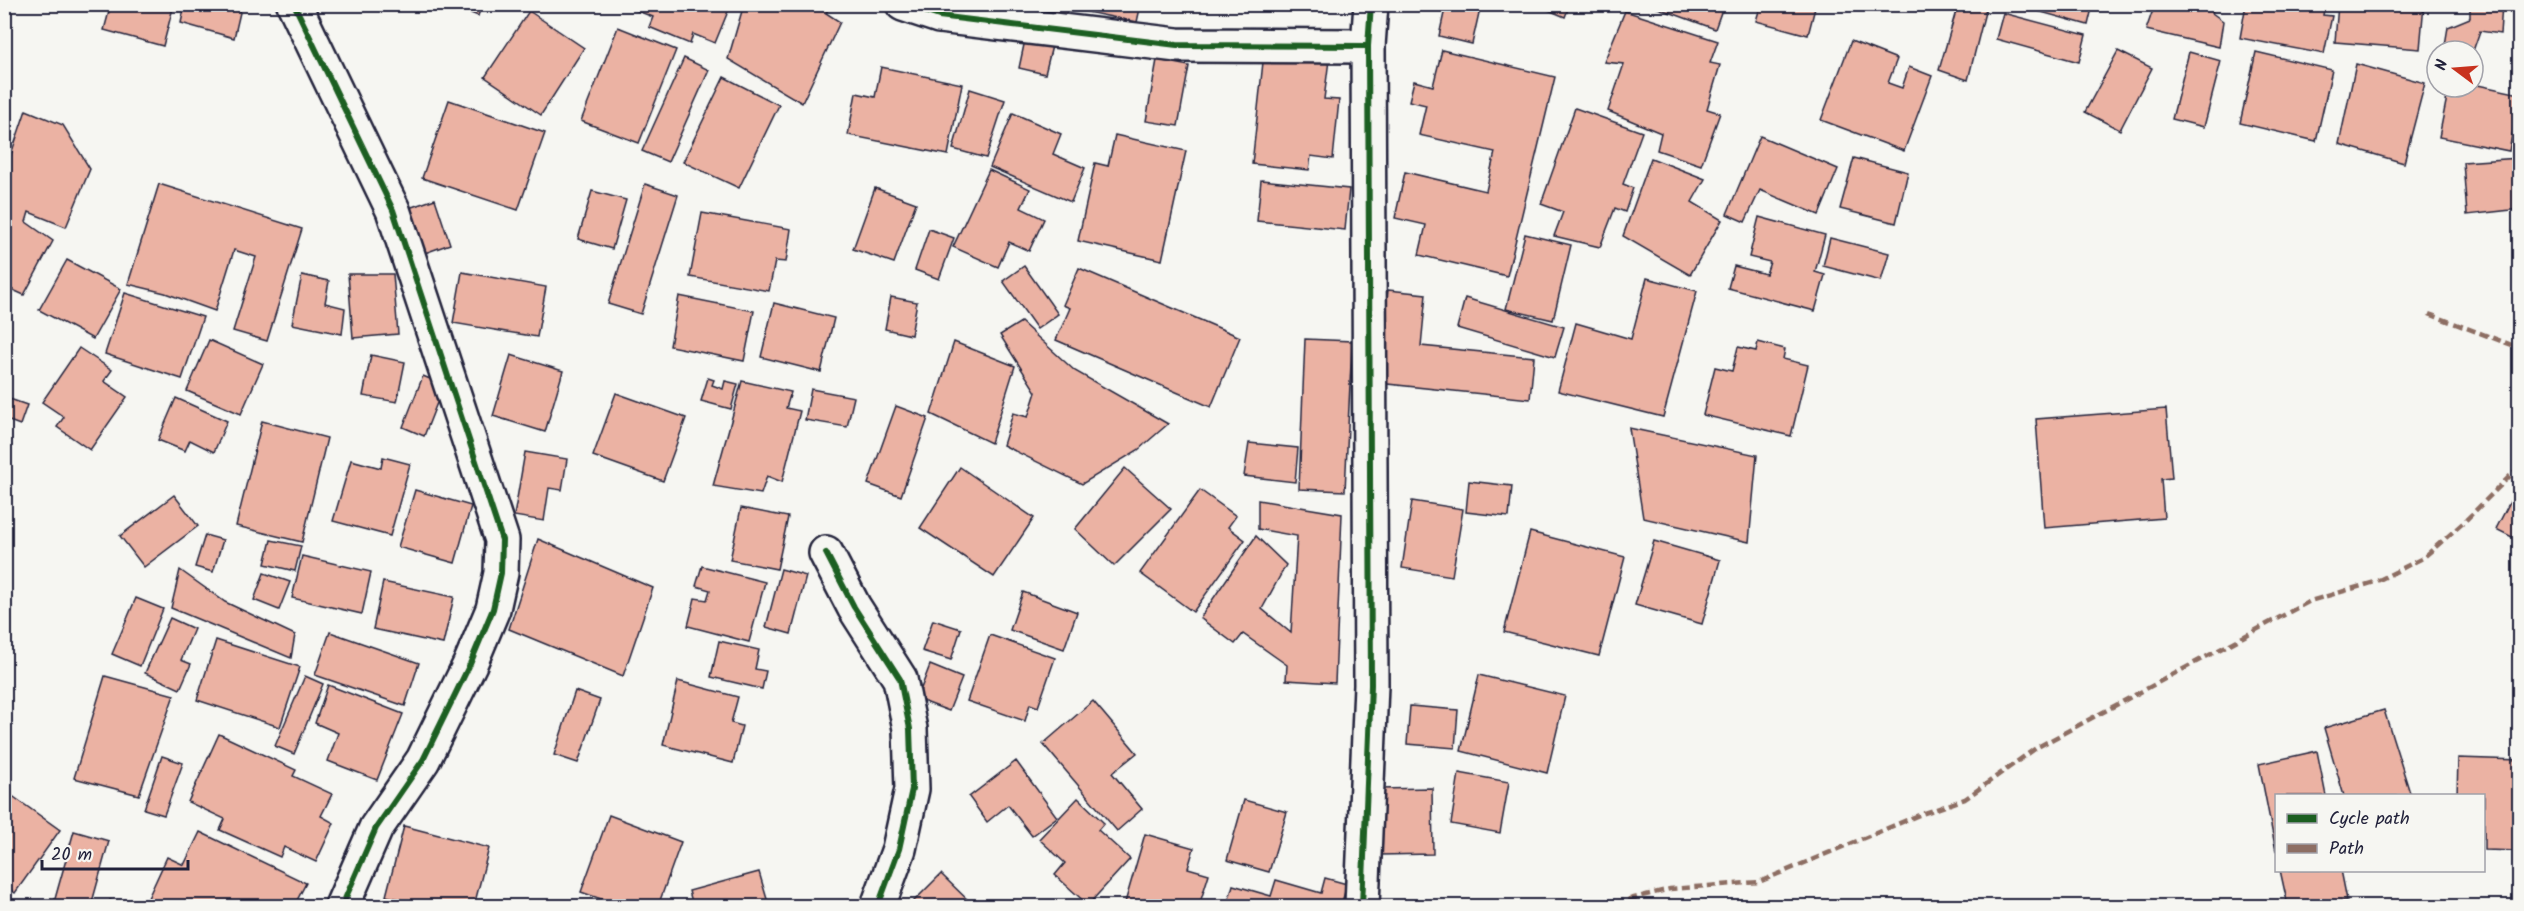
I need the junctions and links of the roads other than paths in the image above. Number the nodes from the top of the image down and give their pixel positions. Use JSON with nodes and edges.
{"nodes":[{"id":1,"x":294,"y":4,"type":"edge"},
{"id":2,"x":903,"y":4,"type":"edge"},
{"id":3,"x":1371,"y":4,"type":"edge"},
{"id":4,"x":1368,"y":46,"type":"junction"},
{"id":5,"x":826,"y":553,"type":"dead end"},
{"id":6,"x":342,"y":906,"type":"edge"},
{"id":7,"x":878,"y":906,"type":"edge"},
{"id":8,"x":1362,"y":906,"type":"edge"}],
"edges":[{"from":1,"to":6,"type":"street"},
{"from":2,"to":4,"type":"street"},
{"from":3,"to":4,"type":"street"},
{"from":4,"to":8,"type":"street"},
{"from":5,"to":7,"type":"street"}]}
